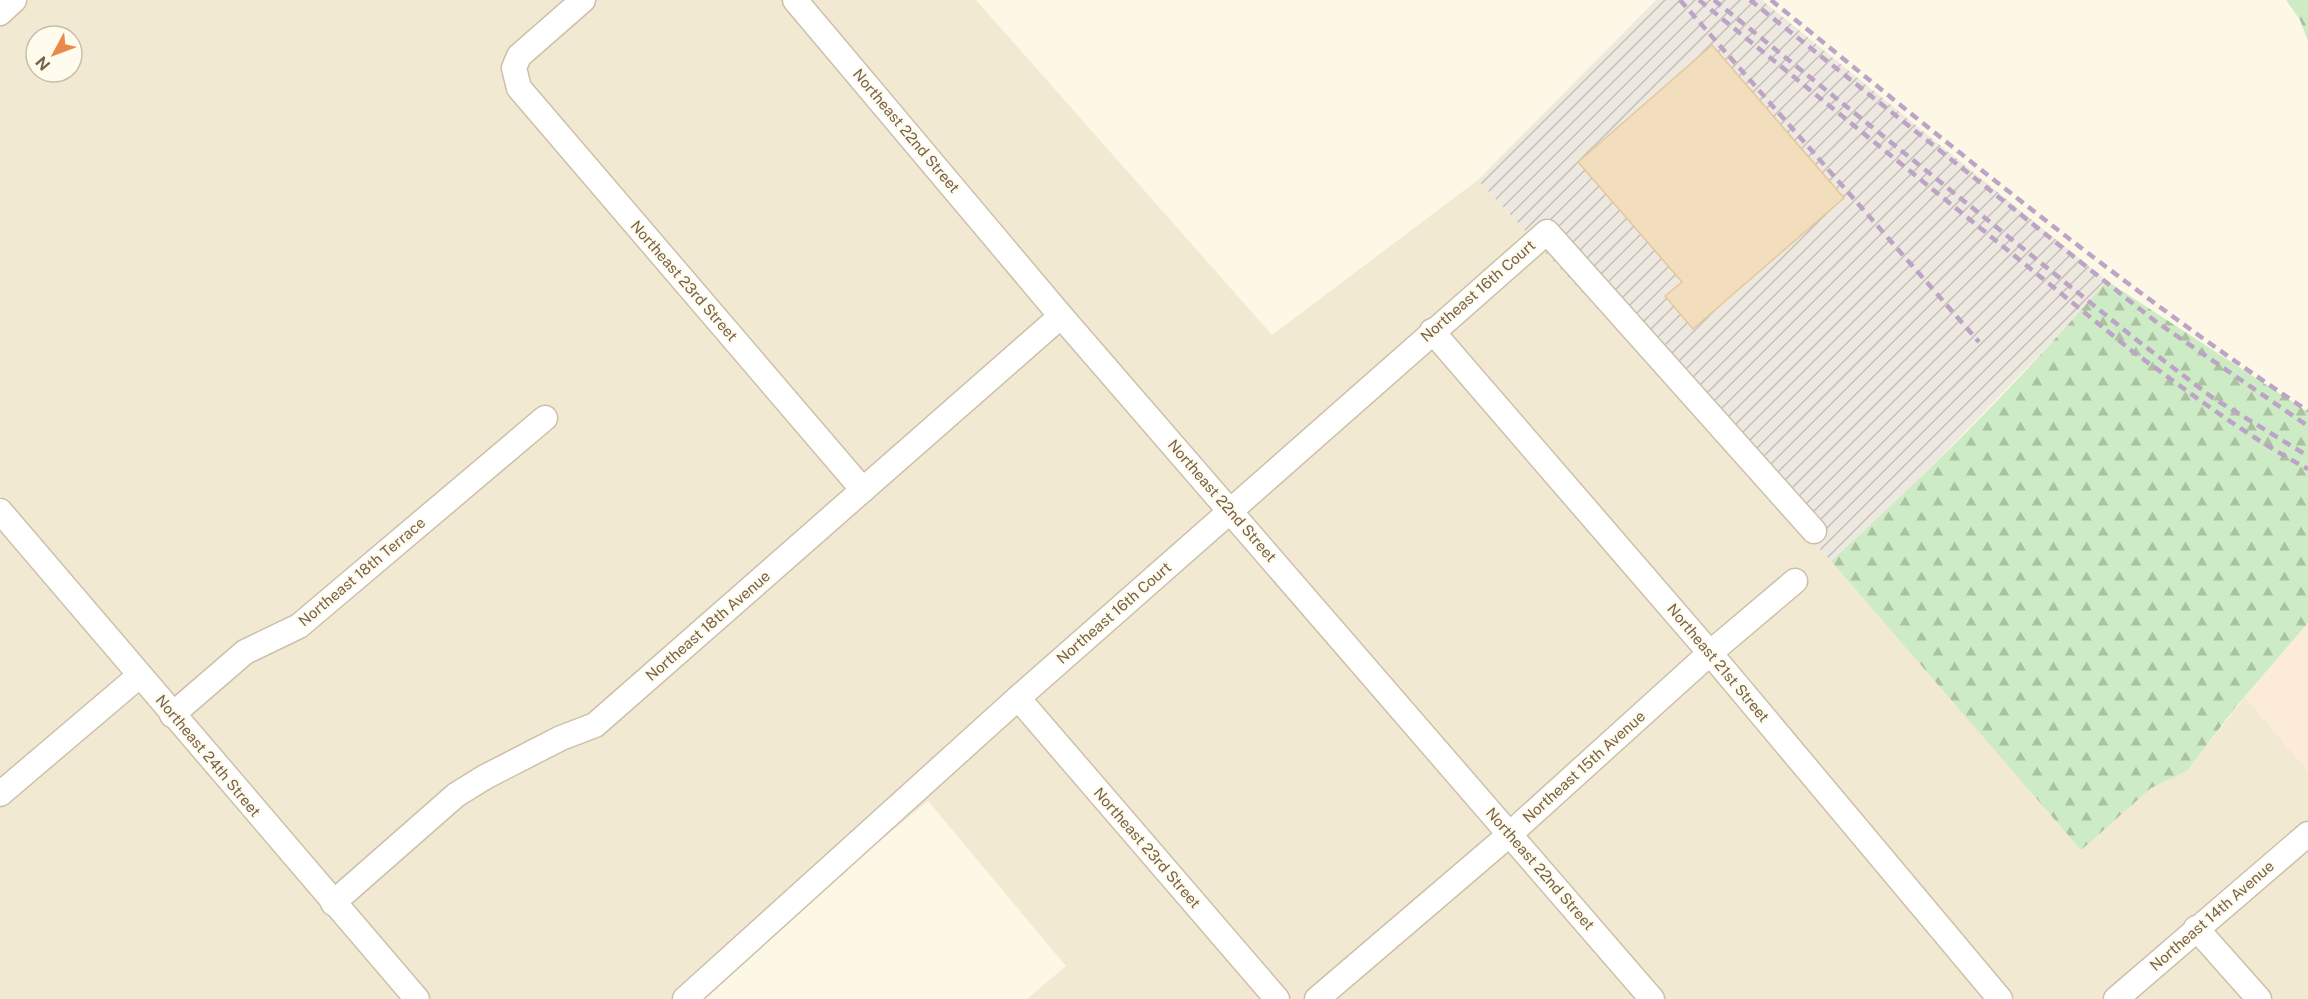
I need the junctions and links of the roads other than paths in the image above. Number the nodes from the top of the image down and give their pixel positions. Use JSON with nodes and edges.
{"nodes":[{"id":1,"x":14,"y":0,"type":"edge"},
{"id":2,"x":584,"y":0,"type":"edge"},
{"id":3,"x":795,"y":0,"type":"edge"},
{"id":4,"x":0,"y":13,"type":"edge"},
{"id":5,"x":1061,"y":316,"type":"junction"},
{"id":6,"x":1432,"y":331,"type":"junction"},
{"id":7,"x":545,"y":418,"type":"dead end"},
{"id":8,"x":863,"y":490,"type":"junction"},
{"id":9,"x":0,"y":511,"type":"edge"},
{"id":10,"x":1230,"y":511,"type":"junction"},
{"id":11,"x":1814,"y":531,"type":"dead end"},
{"id":12,"x":1795,"y":581,"type":"dead end"},
{"id":13,"x":1710,"y":653,"type":"junction"},
{"id":14,"x":139,"y":676,"type":"junction"},
{"id":15,"x":1018,"y":698,"type":"junction"},
{"id":16,"x":172,"y":715,"type":"junction"},
{"id":17,"x":0,"y":794,"type":"edge"},
{"id":18,"x":1510,"y":834,"type":"junction"},
{"id":19,"x":2308,"y":834,"type":"edge"},
{"id":20,"x":333,"y":903,"type":"junction"},
{"id":21,"x":2196,"y":928,"type":"junction"},
{"id":22,"x":417,"y":999,"type":"edge"},
{"id":23,"x":685,"y":999,"type":"edge"},
{"id":24,"x":1277,"y":999,"type":"edge"},
{"id":25,"x":1317,"y":999,"type":"edge"},
{"id":26,"x":1652,"y":999,"type":"edge"},
{"id":27,"x":2000,"y":999,"type":"edge"},
{"id":28,"x":2116,"y":999,"type":"edge"},
{"id":29,"x":2259,"y":999,"type":"edge"}],
"edges":[{"from":1,"to":4,"type":"street"},
{"from":2,"to":8,"type":"street","name":"Northeast 23rd Street"},
{"from":3,"to":5,"type":"street","name":"Northeast 22nd Street"},
{"from":5,"to":8,"type":"street","name":"Northeast 18th Avenue"},
{"from":5,"to":10,"type":"street","name":"Northeast 22nd Street"},
{"from":6,"to":10,"type":"street","name":"Northeast 16th Court"},
{"from":6,"to":11,"type":"street","name":"Northeast 16th Court"},
{"from":6,"to":13,"type":"street","name":"Northeast 21st Street"},
{"from":7,"to":16,"type":"street","name":"Northeast 18th Terrace"},
{"from":8,"to":20,"type":"street","name":"Northeast 18th Avenue"},
{"from":9,"to":14,"type":"street","name":"Northeast 24th Street"},
{"from":10,"to":15,"type":"street","name":"Northeast 16th Court"},
{"from":10,"to":18,"type":"street","name":"Northeast 22nd Street"},
{"from":12,"to":13,"type":"street","name":"Northeast 15th Avenue"},
{"from":13,"to":18,"type":"street","name":"Northeast 15th Avenue"},
{"from":13,"to":27,"type":"street","name":"Northeast 21st Street"},
{"from":14,"to":16,"type":"street","name":"Northeast 24th Street"},
{"from":14,"to":17,"type":"street"},
{"from":15,"to":23,"type":"street","name":"Northeast 16th Court"},
{"from":15,"to":24,"type":"street","name":"Northeast 23rd Street"},
{"from":16,"to":20,"type":"street","name":"Northeast 24th Street"},
{"from":18,"to":25,"type":"street","name":"Northeast 15th Avenue"},
{"from":18,"to":26,"type":"street","name":"Northeast 22nd Street"},
{"from":19,"to":21,"type":"street","name":"Northeast 14th Avenue"},
{"from":20,"to":22,"type":"street","name":"Northeast 24th Street"},
{"from":21,"to":28,"type":"street","name":"Northeast 14th Avenue"},
{"from":21,"to":29,"type":"street"}]}
